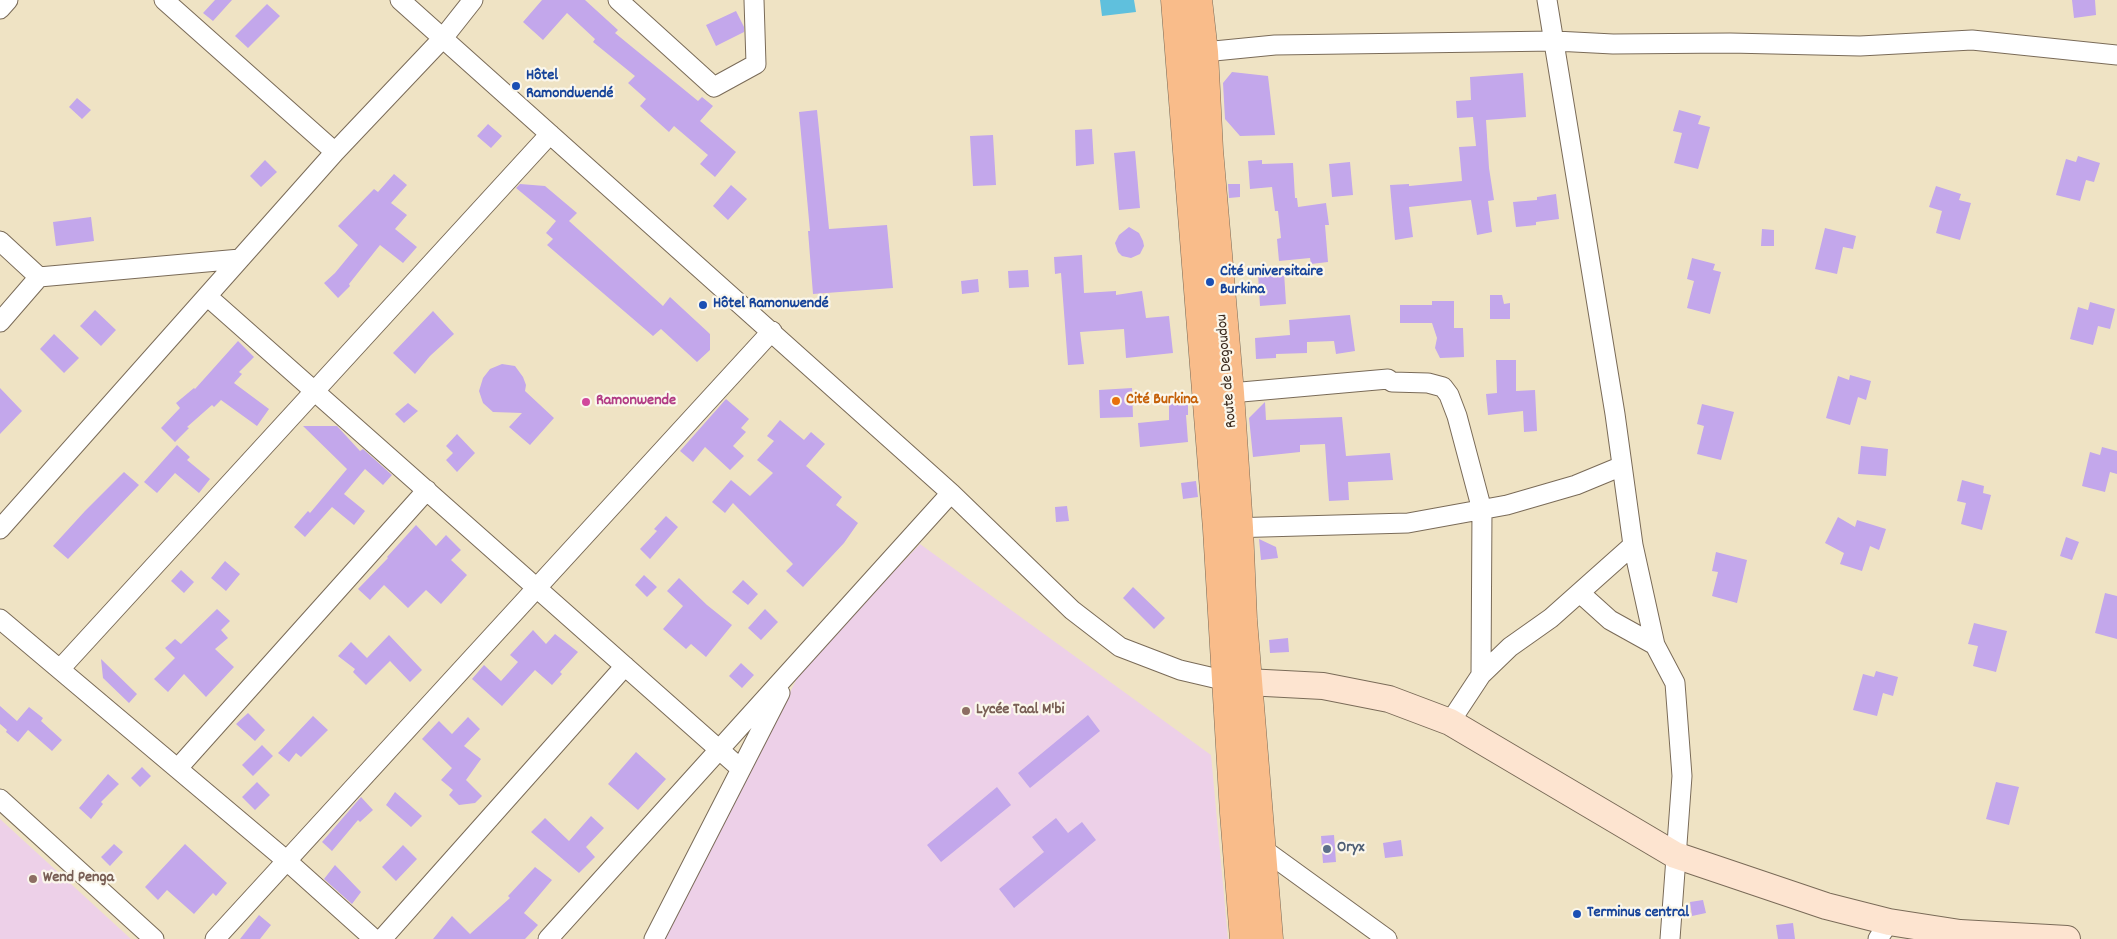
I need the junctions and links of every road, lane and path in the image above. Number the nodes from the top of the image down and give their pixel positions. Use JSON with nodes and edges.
{"nodes":[{"id":1,"x":8,"y":0,"type":"edge"},
{"id":2,"x":164,"y":0,"type":"edge"},
{"id":3,"x":400,"y":0,"type":"edge"},
{"id":4,"x":473,"y":0,"type":"edge"},
{"id":5,"x":618,"y":0,"type":"edge"},
{"id":6,"x":754,"y":0,"type":"edge"},
{"id":7,"x":1175,"y":0,"type":"edge"},
{"id":8,"x":1198,"y":0,"type":"edge"},
{"id":9,"x":1548,"y":0,"type":"edge"},
{"id":10,"x":0,"y":9,"type":"edge"},
{"id":11,"x":443,"y":38,"type":"junction"},
{"id":12,"x":1555,"y":41,"type":"junction"},
{"id":13,"x":1204,"y":52,"type":"junction"},
{"id":14,"x":2117,"y":55,"type":"edge"},
{"id":15,"x":550,"y":134,"type":"junction"},
{"id":16,"x":335,"y":152,"type":"junction"},
{"id":17,"x":0,"y":241,"type":"edge"},
{"id":18,"x":240,"y":259,"type":"junction"},
{"id":19,"x":38,"y":277,"type":"junction"},
{"id":20,"x":207,"y":296,"type":"junction"},
{"id":21,"x":0,"y":322,"type":"edge"},
{"id":22,"x":772,"y":331,"type":"junction"},
{"id":23,"x":315,"y":392,"type":"junction"},
{"id":24,"x":1218,"y":394,"type":"junction"},
{"id":25,"x":1622,"y":466,"type":"junction"},
{"id":26,"x":427,"y":490,"type":"junction"},
{"id":27,"x":951,"y":493,"type":"junction"},
{"id":28,"x":1482,"y":510,"type":"junction"},
{"id":29,"x":1228,"y":528,"type":"junction"},
{"id":30,"x":0,"y":529,"type":"edge"},
{"id":31,"x":1634,"y":546,"type":"junction"},
{"id":32,"x":537,"y":588,"type":"junction"},
{"id":33,"x":1580,"y":593,"type":"junction"},
{"id":34,"x":0,"y":619,"type":"edge"},
{"id":35,"x":1655,"y":645,"type":"junction"},
{"id":36,"x":625,"y":666,"type":"junction"},
{"id":37,"x":60,"y":669,"type":"junction"},
{"id":38,"x":792,"y":669,"type":"junction"},
{"id":39,"x":1481,"y":675,"type":"junction"},
{"id":40,"x":1238,"y":682,"type":"junction"},
{"id":41,"x":1450,"y":722,"type":"junction"},
{"id":42,"x":720,"y":749,"type":"junction"},
{"id":43,"x":178,"y":768,"type":"junction"},
{"id":44,"x":741,"y":769,"type":"junction"},
{"id":45,"x":0,"y":799,"type":"edge"},
{"id":46,"x":1236,"y":829,"type":"junction"},
{"id":47,"x":1261,"y":848,"type":"junction"},
{"id":48,"x":1675,"y":855,"type":"junction"},
{"id":49,"x":287,"y":861,"type":"junction"},
{"id":50,"x":1883,"y":931,"type":"edge"},
{"id":51,"x":154,"y":939,"type":"edge"},
{"id":52,"x":216,"y":939,"type":"edge"},
{"id":53,"x":374,"y":939,"type":"edge"},
{"id":54,"x":382,"y":939,"type":"edge"},
{"id":55,"x":548,"y":939,"type":"edge"},
{"id":56,"x":654,"y":939,"type":"edge"},
{"id":57,"x":1244,"y":939,"type":"edge"},
{"id":58,"x":1269,"y":939,"type":"edge"},
{"id":59,"x":1387,"y":939,"type":"edge"},
{"id":60,"x":1670,"y":939,"type":"edge"},
{"id":61,"x":2067,"y":939,"type":"edge"}],
"edges":[{"from":1,"to":10,"type":"street"},
{"from":2,"to":16,"type":"street"},
{"from":3,"to":11,"type":"street"},
{"from":4,"to":11,"type":"street"},
{"from":5,"to":6,"type":"street"},
{"from":7,"to":24,"type":"main road","name":"Route de Degoudou"},
{"from":8,"to":13,"type":"main road","name":"Route de Degoudou"},
{"from":9,"to":12,"type":"street"},
{"from":11,"to":15,"type":"street"},
{"from":11,"to":16,"type":"street"},
{"from":12,"to":13,"type":"street"},
{"from":12,"to":14,"type":"street"},
{"from":12,"to":25,"type":"street"},
{"from":13,"to":24,"type":"main road","name":"Route de Degoudou"},
{"from":15,"to":22,"type":"street"},
{"from":15,"to":23,"type":"street"},
{"from":16,"to":18,"type":"street"},
{"from":17,"to":19,"type":"street"},
{"from":18,"to":19,"type":"street"},
{"from":18,"to":20,"type":"street"},
{"from":19,"to":21,"type":"street"},
{"from":20,"to":23,"type":"street"},
{"from":20,"to":30,"type":"street"},
{"from":22,"to":27,"type":"street"},
{"from":22,"to":32,"type":"street"},
{"from":23,"to":26,"type":"street"},
{"from":23,"to":37,"type":"street"},
{"from":24,"to":28,"type":"street"},
{"from":24,"to":29,"type":"main road","name":"Route de Degoudou"},
{"from":25,"to":28,"type":"street"},
{"from":25,"to":31,"type":"street"},
{"from":26,"to":32,"type":"street"},
{"from":26,"to":43,"type":"street"},
{"from":27,"to":38,"type":"street"},
{"from":27,"to":40,"type":"street"},
{"from":28,"to":29,"type":"street"},
{"from":28,"to":39,"type":"street"},
{"from":29,"to":40,"type":"main road","name":"Route de Degoudou"},
{"from":31,"to":33,"type":"street"},
{"from":31,"to":35,"type":"street"},
{"from":32,"to":36,"type":"street"},
{"from":32,"to":49,"type":"street"},
{"from":33,"to":35,"type":"street"},
{"from":33,"to":39,"type":"street"},
{"from":34,"to":37,"type":"street"},
{"from":35,"to":48,"type":"street"},
{"from":36,"to":42,"type":"street"},
{"from":36,"to":54,"type":"street"},
{"from":37,"to":43,"type":"street"},
{"from":38,"to":42,"type":"street"},
{"from":38,"to":44,"type":"street"},
{"from":39,"to":41,"type":"street"},
{"from":40,"to":41,"type":"street"},
{"from":40,"to":46,"type":"main road"},
{"from":40,"to":47,"type":"main road"},
{"from":41,"to":48,"type":"street"},
{"from":42,"to":44,"type":"street"},
{"from":42,"to":55,"type":"street"},
{"from":43,"to":49,"type":"street"},
{"from":44,"to":56,"type":"street"},
{"from":45,"to":51,"type":"street"},
{"from":46,"to":47,"type":"street"},
{"from":46,"to":57,"type":"main road"},
{"from":47,"to":58,"type":"main road"},
{"from":47,"to":59,"type":"street"},
{"from":48,"to":50,"type":"street"},
{"from":48,"to":60,"type":"street"},
{"from":49,"to":52,"type":"street"},
{"from":49,"to":53,"type":"street"},
{"from":50,"to":61,"type":"street"}]}
